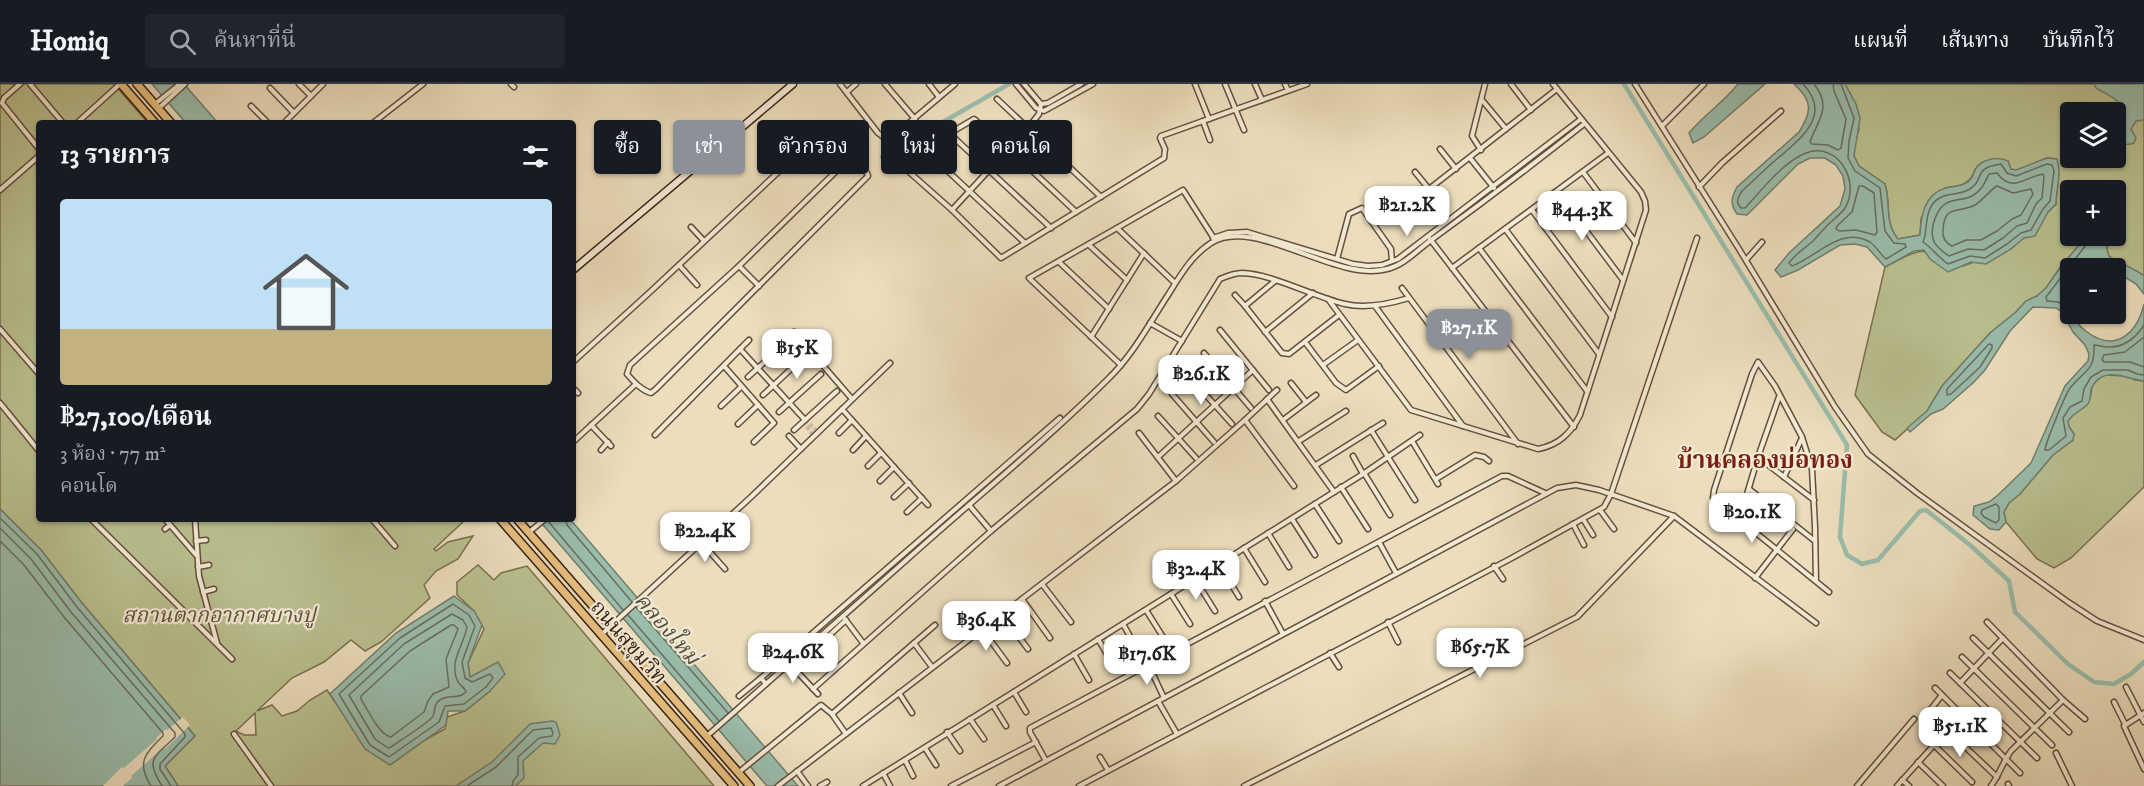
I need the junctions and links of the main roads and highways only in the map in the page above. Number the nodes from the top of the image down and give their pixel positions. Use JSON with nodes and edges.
{"nodes":[{"id":1,"x":121,"y":84,"type":"edge"},
{"id":2,"x":137,"y":84,"type":"edge"},
{"id":3,"x":793,"y":84,"type":"edge"},
{"id":4,"x":152,"y":120,"type":"edge"},
{"id":5,"x":169,"y":120,"type":"edge"},
{"id":6,"x":576,"y":267,"type":"edge"},
{"id":7,"x":503,"y":522,"type":"edge"},
{"id":8,"x":520,"y":522,"type":"edge"},
{"id":9,"x":734,"y":786,"type":"edge"},
{"id":10,"x":750,"y":786,"type":"edge"}],
"edges":[{"from":1,"to":4,"type":"highway"},
{"from":2,"to":5,"type":"highway"},
{"from":3,"to":6,"type":"main road"},
{"from":7,"to":9,"type":"highway","name":"ถนนสุขุมวิท"},
{"from":8,"to":10,"type":"highway","name":"ถนนสุขุมวิท"}]}
